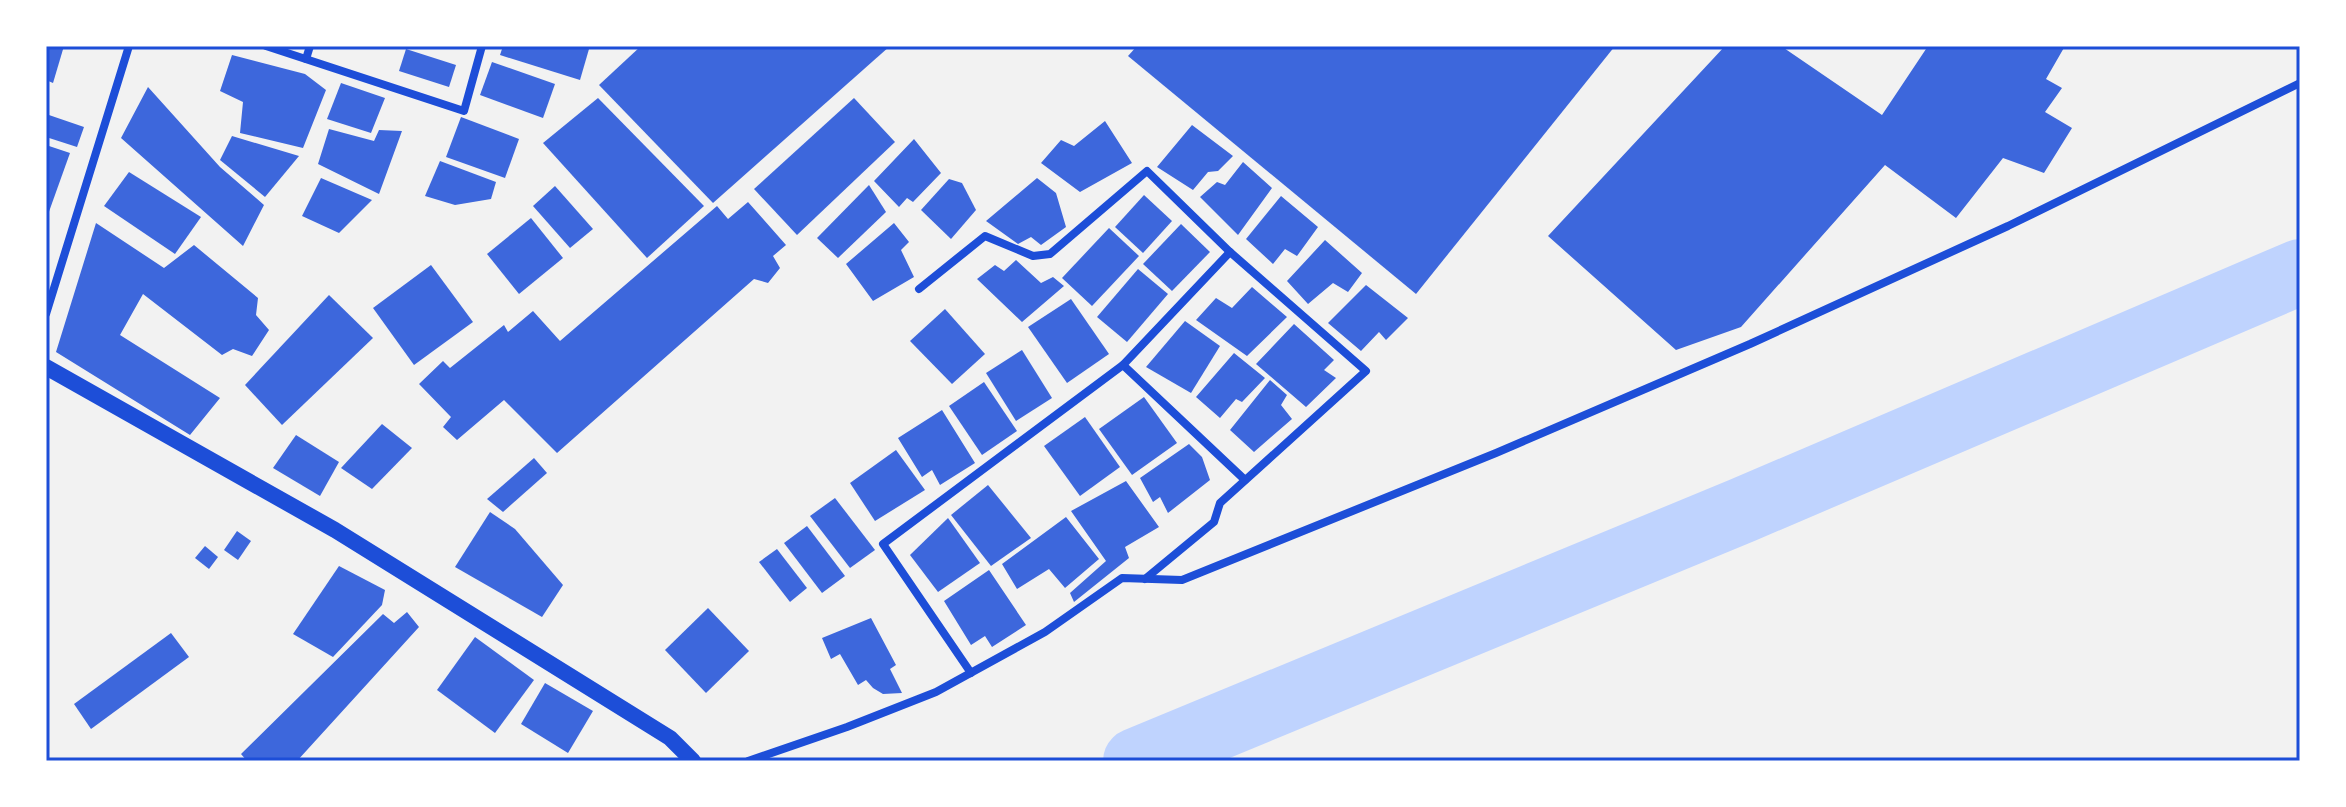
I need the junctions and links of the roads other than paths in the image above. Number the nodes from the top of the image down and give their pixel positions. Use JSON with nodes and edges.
{"nodes":[{"id":1,"x":129,"y":46,"type":"edge"},
{"id":2,"x":266,"y":46,"type":"edge"},
{"id":3,"x":310,"y":46,"type":"edge"},
{"id":4,"x":482,"y":46,"type":"edge"},
{"id":5,"x":306,"y":59,"type":"junction"},
{"id":6,"x":2300,"y":83,"type":"edge"},
{"id":7,"x":1230,"y":252,"type":"junction"},
{"id":8,"x":919,"y":289,"type":"dead end"},
{"id":9,"x":46,"y":314,"type":"edge"},
{"id":10,"x":1123,"y":365,"type":"junction"},
{"id":11,"x":46,"y":367,"type":"edge"},
{"id":12,"x":1245,"y":480,"type":"junction"},
{"id":13,"x":1145,"y":579,"type":"junction"},
{"id":14,"x":971,"y":673,"type":"junction"},
{"id":15,"x":693,"y":761,"type":"edge"},
{"id":16,"x":748,"y":761,"type":"edge"}],
"edges":[{"from":1,"to":9,"type":"street"},
{"from":2,"to":5,"type":"street"},
{"from":3,"to":5,"type":"street"},
{"from":4,"to":5,"type":"street"},
{"from":6,"to":13,"type":"street"},
{"from":7,"to":8,"type":"street"},
{"from":7,"to":10,"type":"street"},
{"from":7,"to":12,"type":"street"},
{"from":10,"to":12,"type":"street"},
{"from":10,"to":14,"type":"street"},
{"from":11,"to":15,"type":"main road"},
{"from":12,"to":13,"type":"street"},
{"from":13,"to":14,"type":"street"},
{"from":14,"to":16,"type":"street"}]}
